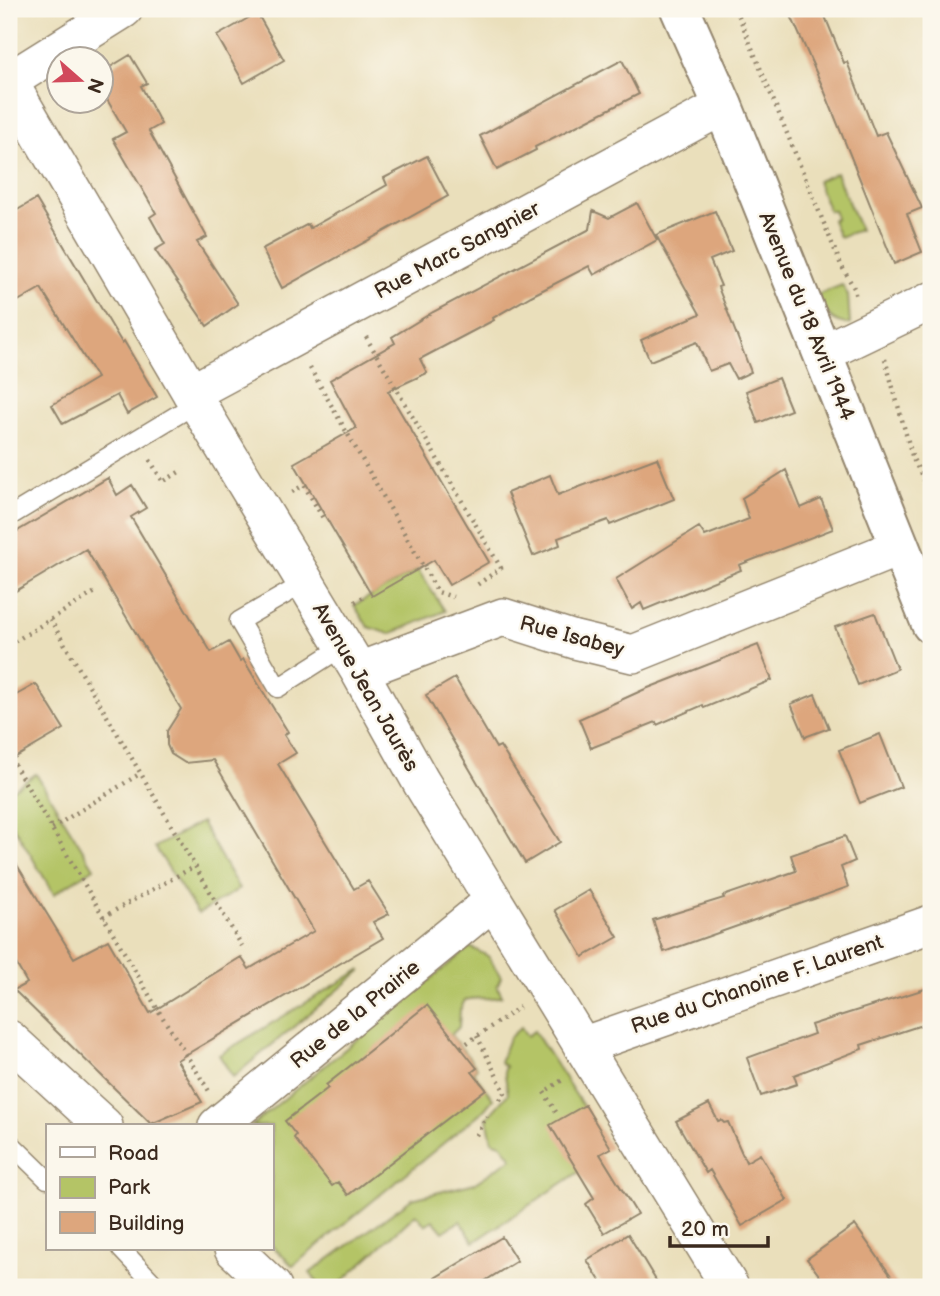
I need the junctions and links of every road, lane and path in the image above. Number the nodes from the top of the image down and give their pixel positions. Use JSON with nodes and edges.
{"nodes":[{"id":1,"x":124,"y":9,"type":"edge"},
{"id":2,"x":680,"y":9,"type":"edge"},
{"id":3,"x":736,"y":9,"type":"edge"},
{"id":4,"x":9,"y":81,"type":"edge"},
{"id":5,"x":723,"y":106,"type":"junction"},
{"id":6,"x":931,"y":301,"type":"edge"},
{"id":7,"x":309,"y":330,"type":"junction"},
{"id":8,"x":868,"y":332,"type":"junction"},
{"id":9,"x":355,"y":342,"type":"dead end"},
{"id":10,"x":823,"y":353,"type":"junction"},
{"id":11,"x":194,"y":398,"type":"junction"},
{"id":12,"x":138,"y":440,"type":"junction"},
{"id":13,"x":179,"y":472,"type":"dead end"},
{"id":14,"x":931,"y":494,"type":"edge"},
{"id":15,"x":10,"y":516,"type":"edge"},
{"id":16,"x":900,"y":547,"type":"junction"},
{"id":17,"x":305,"y":583,"type":"junction"},
{"id":18,"x":474,"y":587,"type":"junction"},
{"id":19,"x":97,"y":591,"type":"dead end"},
{"id":20,"x":465,"y":592,"type":"dead end"},
{"id":21,"x":456,"y":597,"type":"dead end"},
{"id":22,"x":50,"y":620,"type":"junction"},
{"id":23,"x":489,"y":622,"type":"junction"},
{"id":24,"x":931,"y":624,"type":"edge"},
{"id":25,"x":9,"y":645,"type":"edge"},
{"id":26,"x":351,"y":658,"type":"junction"},
{"id":27,"x":15,"y":764,"type":"dead end"},
{"id":28,"x":141,"y":773,"type":"junction"},
{"id":29,"x":52,"y":828,"type":"junction"},
{"id":30,"x":195,"y":866,"type":"junction"},
{"id":31,"x":493,"y":901,"type":"junction"},
{"id":32,"x":103,"y":917,"type":"junction"},
{"id":33,"x":931,"y":923,"type":"edge"},
{"id":34,"x":242,"y":946,"type":"dead end"},
{"id":35,"x":517,"y":1008,"type":"dead end"},
{"id":36,"x":477,"y":1036,"type":"junction"},
{"id":37,"x":9,"y":1039,"type":"edge"},
{"id":38,"x":582,"y":1046,"type":"junction"},
{"id":39,"x":461,"y":1047,"type":"dead end"},
{"id":40,"x":499,"y":1101,"type":"dead end"},
{"id":41,"x":487,"y":1116,"type":"dead end"},
{"id":42,"x":222,"y":1122,"type":"edge"},
{"id":43,"x":102,"y":1124,"type":"edge"},
{"id":44,"x":476,"y":1135,"type":"dead end"},
{"id":45,"x":9,"y":1142,"type":"edge"},
{"id":46,"x":46,"y":1178,"type":"edge"},
{"id":47,"x":122,"y":1250,"type":"edge"},
{"id":48,"x":234,"y":1250,"type":"edge"},
{"id":49,"x":158,"y":1287,"type":"edge"},
{"id":50,"x":273,"y":1287,"type":"edge"},
{"id":51,"x":730,"y":1287,"type":"edge"}],
"edges":[{"from":1,"to":4,"type":"street"},
{"from":2,"to":5,"type":"street","name":"Avenue du 18 Avril 1944"},
{"from":3,"to":8,"type":"path"},
{"from":4,"to":11,"type":"street","name":"Avenue Jean Jaurès"},
{"from":5,"to":7,"type":"street","name":"Rue Marc Sangnier"},
{"from":5,"to":10,"type":"street","name":"Avenue du 18 Avril 1944"},
{"from":6,"to":8,"type":"street"},
{"from":7,"to":11,"type":"street","name":"Rue Marc Sangnier"},
{"from":7,"to":21,"type":"path"},
{"from":8,"to":10,"type":"street"},
{"from":8,"to":14,"type":"path"},
{"from":9,"to":18,"type":"path"},
{"from":10,"to":16,"type":"street","name":"Avenue du 18 Avril 1944"},
{"from":11,"to":12,"type":"lane"},
{"from":11,"to":17,"type":"street","name":"Avenue Jean Jaurès"},
{"from":12,"to":13,"type":"path"},
{"from":12,"to":15,"type":"lane"},
{"from":16,"to":23,"type":"street","name":"Rue Isabey"},
{"from":16,"to":24,"type":"street","name":"Avenue du 18 Avril 1944"},
{"from":17,"to":26,"type":"street","name":"Avenue Jean Jaurès"},
{"from":17,"to":26,"type":"lane"},
{"from":18,"to":20,"type":"path"},
{"from":18,"to":23,"type":"path"},
{"from":19,"to":22,"type":"path"},
{"from":22,"to":25,"type":"path"},
{"from":22,"to":28,"type":"path"},
{"from":23,"to":26,"type":"street","name":"Rue Isabey"},
{"from":26,"to":31,"type":"street","name":"Avenue Jean Jaurès"},
{"from":27,"to":29,"type":"path"},
{"from":28,"to":29,"type":"path"},
{"from":28,"to":30,"type":"path"},
{"from":29,"to":32,"type":"path"},
{"from":30,"to":32,"type":"path"},
{"from":30,"to":34,"type":"path"},
{"from":31,"to":38,"type":"street","name":"Avenue Jean Jaurès"},
{"from":31,"to":42,"type":"street","name":"Rue de la Prairie"},
{"from":32,"to":42,"type":"path"},
{"from":33,"to":38,"type":"street","name":"Rue du Chanoine F. Laurent"},
{"from":35,"to":36,"type":"path"},
{"from":36,"to":39,"type":"path"},
{"from":36,"to":40,"type":"path"},
{"from":37,"to":43,"type":"street"},
{"from":38,"to":51,"type":"street","name":"Avenue Jean Jaurès"},
{"from":41,"to":44,"type":"path"},
{"from":45,"to":46,"type":"lane"},
{"from":47,"to":49,"type":"lane"},
{"from":48,"to":50,"type":"street"}]}
